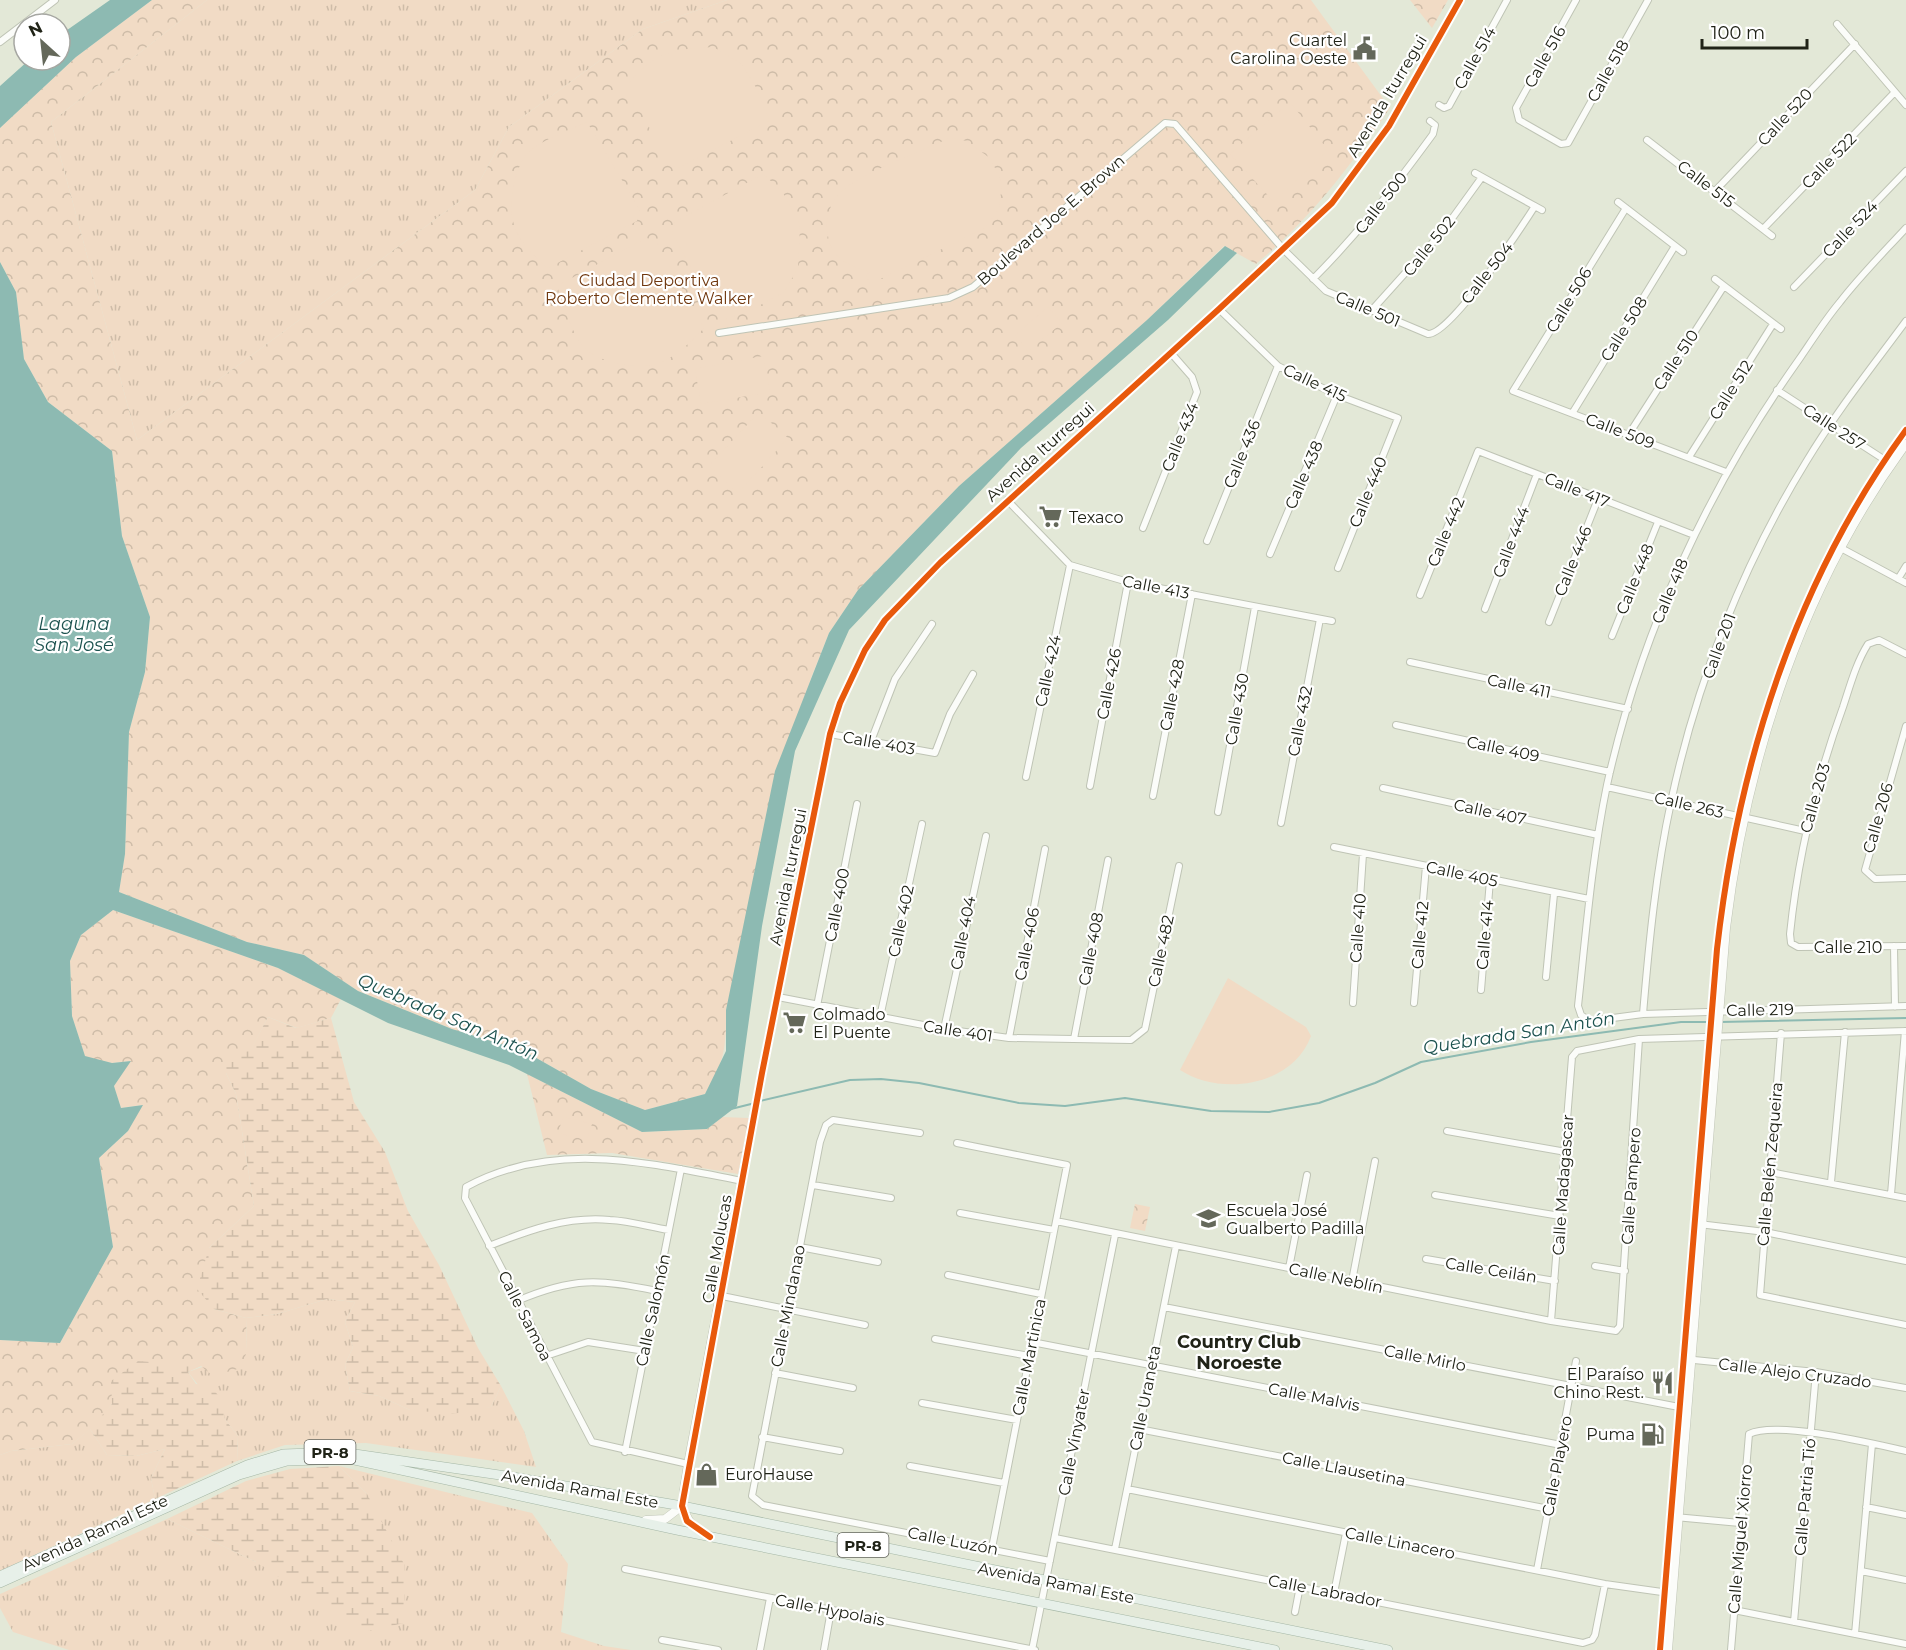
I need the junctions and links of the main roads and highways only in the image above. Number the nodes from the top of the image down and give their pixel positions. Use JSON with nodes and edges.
{"nodes":[{"id":1,"x":0,"y":1576,"type":"edge"},
{"id":2,"x":0,"y":1583,"type":"edge"},
{"id":3,"x":1275,"y":1650,"type":"edge"},
{"id":4,"x":1388,"y":1650,"type":"edge"}],
"edges":[{"from":1,"to":4,"type":"main road","name":"Avenida Ramal Este","number":"PR-8"},
{"from":2,"to":3,"type":"main road","name":"Avenida Ramal Este","number":"PR-8"}]}
